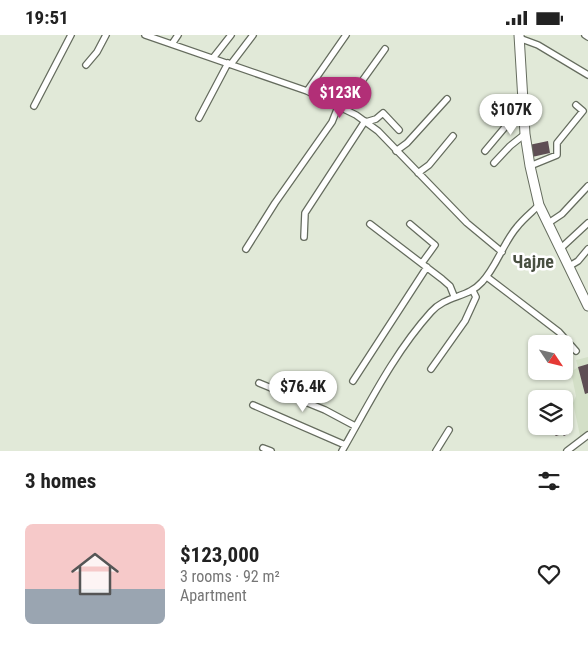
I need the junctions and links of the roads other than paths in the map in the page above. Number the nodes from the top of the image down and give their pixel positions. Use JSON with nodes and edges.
{"nodes":[{"id":1,"x":71,"y":35,"type":"edge"},
{"id":2,"x":106,"y":35,"type":"edge"},
{"id":3,"x":146,"y":35,"type":"edge"},
{"id":4,"x":178,"y":35,"type":"edge"},
{"id":5,"x":231,"y":35,"type":"edge"},
{"id":6,"x":253,"y":35,"type":"edge"},
{"id":7,"x":346,"y":35,"type":"edge"},
{"id":8,"x":519,"y":37,"type":"edge"},
{"id":9,"x":172,"y":44,"type":"junction"},
{"id":10,"x":385,"y":49,"type":"dead end"},
{"id":11,"x":213,"y":58,"type":"junction"},
{"id":12,"x":230,"y":64,"type":"junction"},
{"id":13,"x":86,"y":65,"type":"dead end"},
{"id":14,"x":588,"y":75,"type":"edge"},
{"id":15,"x":307,"y":91,"type":"junction"},
{"id":16,"x":447,"y":99,"type":"dead end"},
{"id":17,"x":576,"y":105,"type":"dead end"},
{"id":18,"x":34,"y":106,"type":"dead end"},
{"id":19,"x":340,"y":108,"type":"junction"},
{"id":20,"x":523,"y":109,"type":"junction"},
{"id":21,"x":200,"y":118,"type":"dead end"},
{"id":22,"x":366,"y":121,"type":"junction"},
{"id":23,"x":399,"y":130,"type":"dead end"},
{"id":24,"x":525,"y":134,"type":"junction"},
{"id":25,"x":453,"y":136,"type":"dead end"},
{"id":26,"x":396,"y":151,"type":"junction"},
{"id":27,"x":486,"y":151,"type":"dead end"},
{"id":28,"x":494,"y":163,"type":"dead end"},
{"id":29,"x":530,"y":166,"type":"junction"},
{"id":30,"x":418,"y":173,"type":"junction"},
{"id":31,"x":588,"y":186,"type":"edge"},
{"id":32,"x":539,"y":205,"type":"junction"},
{"id":33,"x":588,"y":223,"type":"edge"},
{"id":34,"x":370,"y":224,"type":"dead end"},
{"id":35,"x":410,"y":224,"type":"dead end"},
{"id":36,"x":547,"y":224,"type":"junction"},
{"id":37,"x":304,"y":237,"type":"dead end"},
{"id":38,"x":246,"y":249,"type":"dead end"},
{"id":39,"x":560,"y":249,"type":"junction"},
{"id":40,"x":588,"y":249,"type":"edge"},
{"id":41,"x":502,"y":252,"type":"junction"},
{"id":42,"x":425,"y":265,"type":"junction"},
{"id":43,"x":568,"y":267,"type":"junction"},
{"id":44,"x":487,"y":277,"type":"junction"},
{"id":45,"x":473,"y":291,"type":"junction"},
{"id":46,"x":454,"y":296,"type":"junction"},
{"id":47,"x":588,"y":306,"type":"edge"},
{"id":48,"x":576,"y":351,"type":"dead end"},
{"id":49,"x":431,"y":369,"type":"dead end"},
{"id":50,"x":353,"y":381,"type":"dead end"},
{"id":51,"x":259,"y":383,"type":"dead end"},
{"id":52,"x":253,"y":405,"type":"dead end"},
{"id":53,"x":355,"y":426,"type":"junction"},
{"id":54,"x":449,"y":430,"type":"dead end"},
{"id":55,"x":588,"y":435,"type":"edge"},
{"id":56,"x":345,"y":445,"type":"junction"},
{"id":57,"x":263,"y":447,"type":"dead end"},
{"id":58,"x":271,"y":451,"type":"edge"},
{"id":59,"x":342,"y":451,"type":"edge"},
{"id":60,"x":436,"y":451,"type":"edge"},
{"id":61,"x":566,"y":451,"type":"edge"}],
"edges":[{"from":1,"to":18,"type":"street"},
{"from":2,"to":13,"type":"street"},
{"from":3,"to":9,"type":"street"},
{"from":4,"to":9,"type":"street"},
{"from":5,"to":11,"type":"street"},
{"from":6,"to":12,"type":"street"},
{"from":7,"to":15,"type":"street"},
{"from":8,"to":14,"type":"street"},
{"from":8,"to":20,"type":"main road"},
{"from":9,"to":11,"type":"street"},
{"from":10,"to":19,"type":"street"},
{"from":11,"to":12,"type":"street"},
{"from":12,"to":15,"type":"street"},
{"from":12,"to":21,"type":"street"},
{"from":15,"to":19,"type":"street"},
{"from":16,"to":26,"type":"street"},
{"from":17,"to":29,"type":"street"},
{"from":19,"to":22,"type":"street"},
{"from":19,"to":38,"type":"street"},
{"from":20,"to":24,"type":"main road"},
{"from":20,"to":27,"type":"street"},
{"from":22,"to":23,"type":"street"},
{"from":22,"to":26,"type":"street"},
{"from":22,"to":37,"type":"street"},
{"from":24,"to":28,"type":"street"},
{"from":24,"to":29,"type":"main road"},
{"from":25,"to":30,"type":"street"},
{"from":26,"to":30,"type":"street"},
{"from":29,"to":32,"type":"main road"},
{"from":30,"to":41,"type":"street"},
{"from":31,"to":36,"type":"street"},
{"from":32,"to":36,"type":"main road"},
{"from":32,"to":41,"type":"street"},
{"from":33,"to":39,"type":"street"},
{"from":34,"to":42,"type":"street"},
{"from":35,"to":42,"type":"street"},
{"from":36,"to":39,"type":"main road"},
{"from":39,"to":43,"type":"main road"},
{"from":40,"to":43,"type":"street"},
{"from":41,"to":44,"type":"street"},
{"from":42,"to":46,"type":"street"},
{"from":42,"to":50,"type":"street"},
{"from":43,"to":47,"type":"main road"},
{"from":44,"to":45,"type":"street"},
{"from":44,"to":48,"type":"street"},
{"from":45,"to":46,"type":"street"},
{"from":45,"to":49,"type":"street"},
{"from":46,"to":53,"type":"street"},
{"from":51,"to":53,"type":"street"},
{"from":52,"to":56,"type":"street"},
{"from":53,"to":56,"type":"street"},
{"from":54,"to":60,"type":"street"},
{"from":55,"to":61,"type":"street"},
{"from":56,"to":59,"type":"street"},
{"from":57,"to":58,"type":"street"}]}
